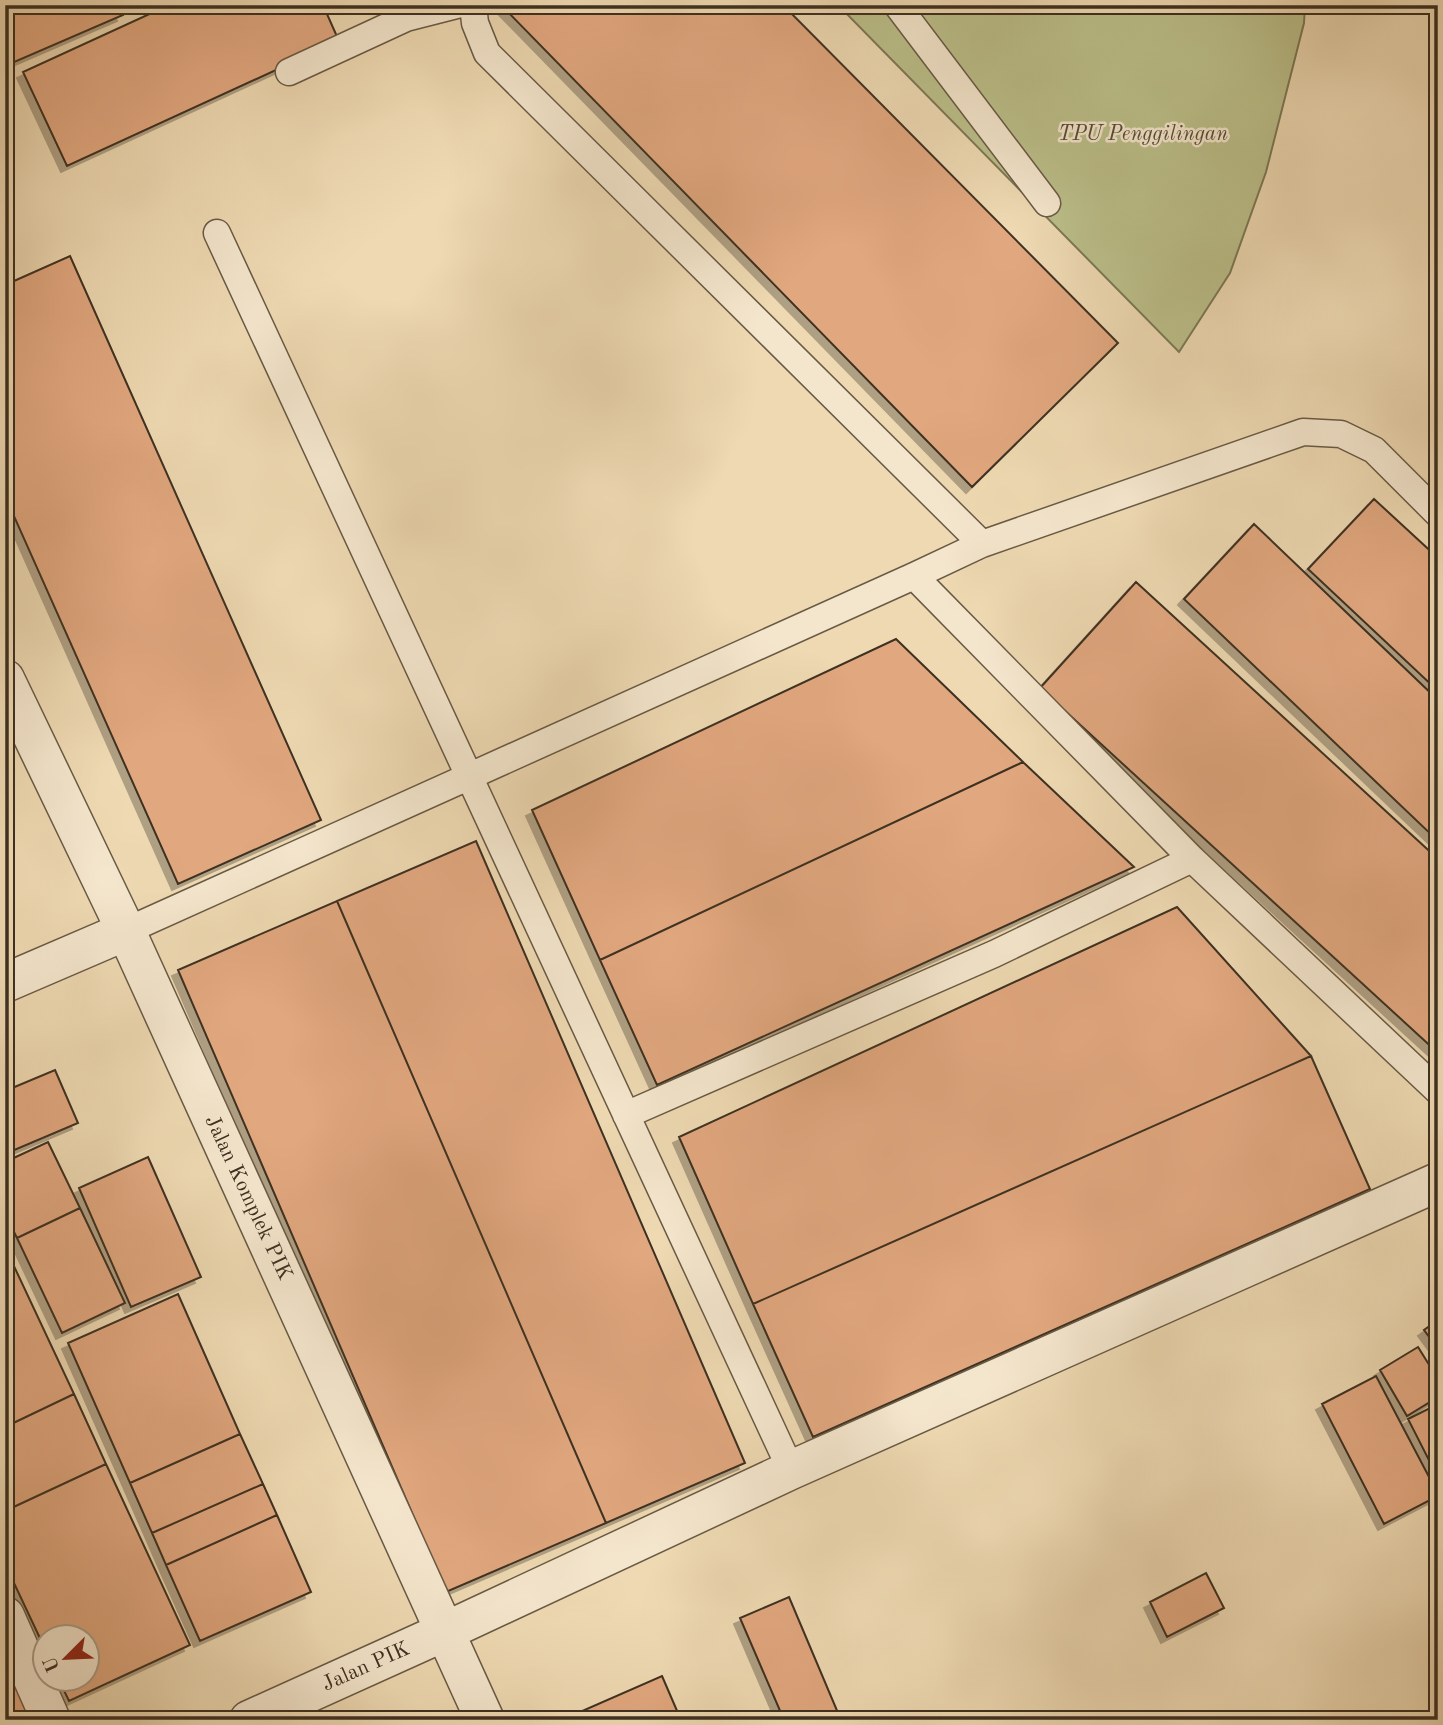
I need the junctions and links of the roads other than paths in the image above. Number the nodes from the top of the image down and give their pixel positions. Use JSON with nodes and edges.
{"nodes":[{"id":1,"x":457,"y":5,"type":"edge"},
{"id":2,"x":473,"y":5,"type":"edge"},
{"id":3,"x":897,"y":5,"type":"edge"},
{"id":4,"x":289,"y":72,"type":"dead end"},
{"id":5,"x":1046,"y":203,"type":"dead end"},
{"id":6,"x":217,"y":233,"type":"dead end"},
{"id":7,"x":1438,"y":514,"type":"edge"},
{"id":8,"x":982,"y":544,"type":"junction"},
{"id":9,"x":914,"y":576,"type":"junction"},
{"id":10,"x":5,"y":679,"type":"edge"},
{"id":11,"x":470,"y":777,"type":"junction"},
{"id":12,"x":1192,"y":859,"type":"junction"},
{"id":13,"x":126,"y":931,"type":"junction"},
{"id":14,"x":5,"y":984,"type":"edge"},
{"id":15,"x":1438,"y":1091,"type":"edge"},
{"id":16,"x":626,"y":1115,"type":"junction"},
{"id":17,"x":1438,"y":1182,"type":"edge"},
{"id":18,"x":791,"y":1470,"type":"junction"},
{"id":19,"x":5,"y":1616,"type":"edge"},
{"id":20,"x":446,"y":1631,"type":"junction"},
{"id":21,"x":51,"y":1720,"type":"edge"},
{"id":22,"x":249,"y":1720,"type":"edge"},
{"id":23,"x":485,"y":1720,"type":"edge"}],
"edges":[{"from":1,"to":4,"type":"lane"},
{"from":2,"to":8,"type":"lane"},
{"from":3,"to":5,"type":"lane"},
{"from":6,"to":11,"type":"lane"},
{"from":7,"to":8,"type":"lane"},
{"from":8,"to":9,"type":"lane"},
{"from":9,"to":11,"type":"lane"},
{"from":9,"to":12,"type":"lane"},
{"from":10,"to":13,"type":"street","name":"Jalan Komplek PIK"},
{"from":11,"to":13,"type":"lane"},
{"from":11,"to":16,"type":"lane"},
{"from":12,"to":15,"type":"lane"},
{"from":12,"to":16,"type":"lane"},
{"from":13,"to":14,"type":"street"},
{"from":13,"to":20,"type":"street","name":"Jalan Komplek PIK"},
{"from":16,"to":18,"type":"lane"},
{"from":17,"to":18,"type":"street","name":"Jalan PIK"},
{"from":18,"to":20,"type":"street","name":"Jalan PIK"},
{"from":19,"to":21,"type":"street"},
{"from":20,"to":22,"type":"street","name":"Jalan PIK"},
{"from":20,"to":23,"type":"street","name":"Jalan Komplek PIK"}]}
